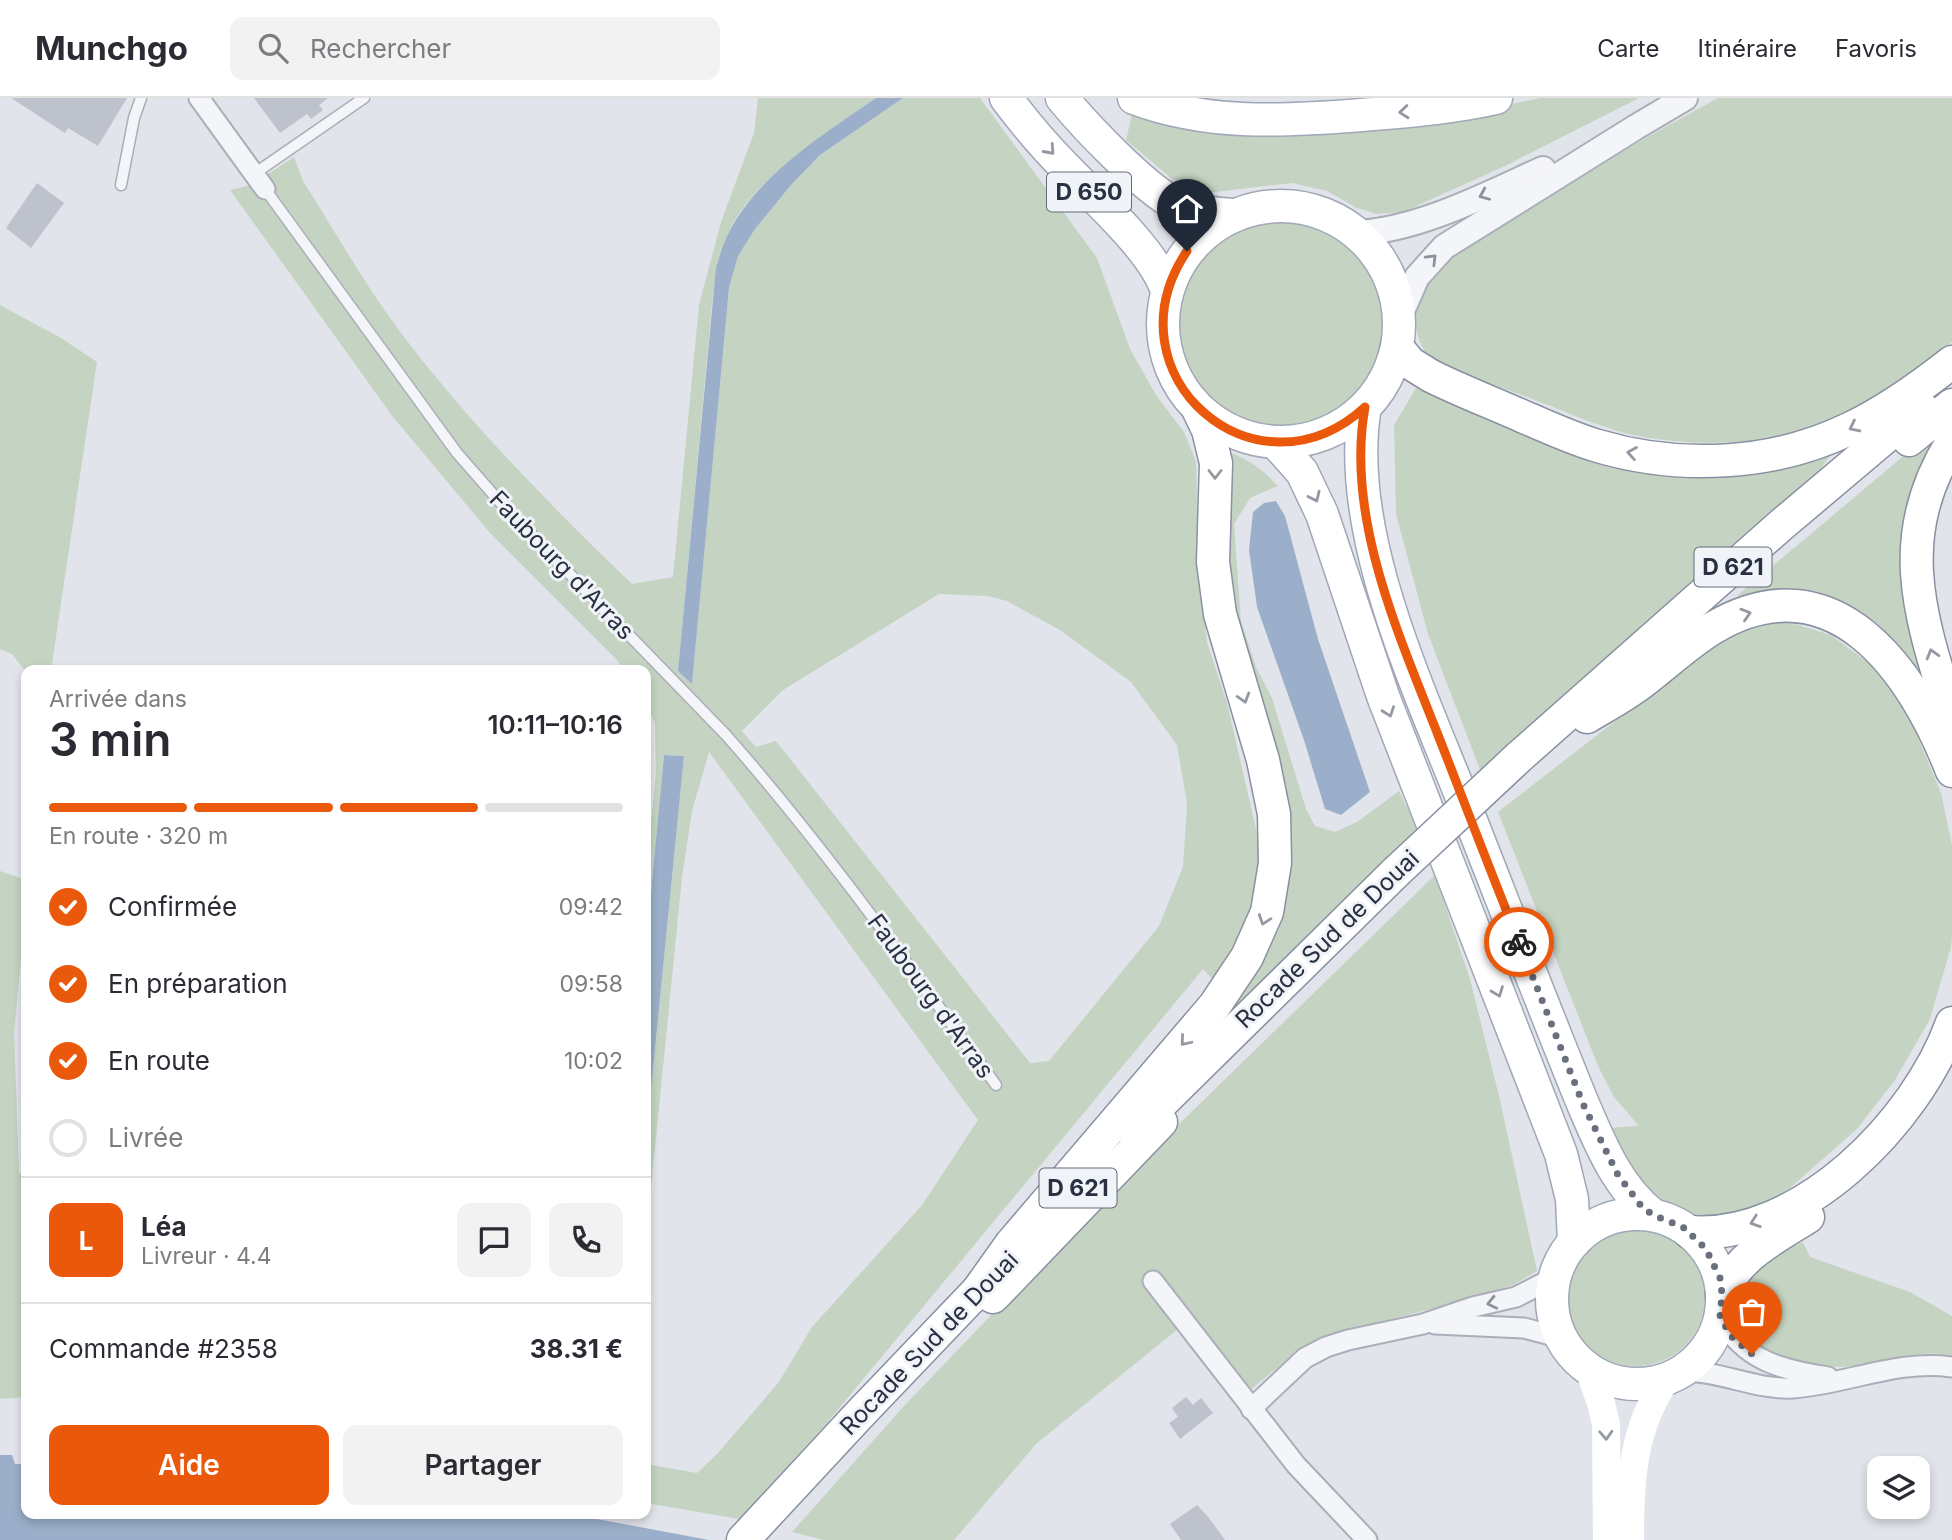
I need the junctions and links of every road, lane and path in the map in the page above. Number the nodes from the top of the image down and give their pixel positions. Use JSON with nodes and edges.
{"nodes":[{"id":1,"x":141,"y":98,"type":"edge"},
{"id":2,"x":198,"y":98,"type":"edge"},
{"id":3,"x":364,"y":98,"type":"edge"},
{"id":4,"x":1006,"y":98,"type":"edge"},
{"id":5,"x":1062,"y":98,"type":"edge"},
{"id":6,"x":1134,"y":98,"type":"edge"},
{"id":7,"x":1496,"y":98,"type":"edge"},
{"id":8,"x":1685,"y":98,"type":"edge"},
{"id":9,"x":1636,"y":127,"type":"junction"},
{"id":10,"x":259,"y":182,"type":"junction"},
{"id":11,"x":121,"y":185,"type":"dead end"},
{"id":12,"x":1233,"y":215,"type":"junction"},
{"id":13,"x":1357,"y":233,"type":"junction"},
{"id":14,"x":1167,"y":291,"type":"junction"},
{"id":15,"x":1398,"y":332,"type":"junction"},
{"id":16,"x":1952,"y":362,"type":"edge"},
{"id":17,"x":1952,"y":382,"type":"edge"},
{"id":18,"x":1952,"y":405,"type":"edge"},
{"id":19,"x":1365,"y":407,"type":"junction"},
{"id":20,"x":1198,"y":409,"type":"junction"},
{"id":21,"x":1275,"y":442,"type":"junction"},
{"id":22,"x":1952,"y":442,"type":"edge"},
{"id":23,"x":1587,"y":717,"type":"junction"},
{"id":24,"x":1952,"y":719,"type":"edge"},
{"id":25,"x":1522,"y":765,"type":"junction"},
{"id":26,"x":1952,"y":771,"type":"edge"},
{"id":27,"x":1399,"y":879,"type":"junction"},
{"id":28,"x":1952,"y":1023,"type":"edge"},
{"id":29,"x":1952,"y":1065,"type":"edge"},
{"id":30,"x":996,"y":1085,"type":"dead end"},
{"id":31,"x":1653,"y":1215,"type":"junction"},
{"id":32,"x":1689,"y":1232,"type":"junction"},
{"id":33,"x":1574,"y":1242,"type":"junction"},
{"id":34,"x":1555,"y":1277,"type":"junction"},
{"id":35,"x":1153,"y":1281,"type":"dead end"},
{"id":36,"x":974,"y":1296,"type":"junction"},
{"id":37,"x":1721,"y":1306,"type":"junction"},
{"id":38,"x":1423,"y":1324,"type":"junction"},
{"id":39,"x":1562,"y":1338,"type":"junction"},
{"id":40,"x":1952,"y":1367,"type":"edge"},
{"id":41,"x":1589,"y":1369,"type":"junction"},
{"id":42,"x":1674,"y":1375,"type":"junction"},
{"id":43,"x":1847,"y":1379,"type":"junction"},
{"id":44,"x":1251,"y":1409,"type":"junction"},
{"id":45,"x":775,"y":1524,"type":"edge"},
{"id":46,"x":743,"y":1540,"type":"edge"},
{"id":47,"x":1367,"y":1540,"type":"edge"},
{"id":48,"x":1607,"y":1540,"type":"edge"},
{"id":49,"x":1630,"y":1540,"type":"edge"}],
"edges":[{"from":1,"to":11,"type":"lane"},
{"from":2,"to":10,"type":"street","name":"Faubourg d'Arras"},
{"from":3,"to":10,"type":"lane"},
{"from":4,"to":14,"type":"main road","number":"D 650","one_way":true},
{"from":5,"to":12,"type":"main road","number":"D 650"},
{"from":7,"to":6,"type":"main road","one_way":true},
{"from":8,"to":9,"type":"street"},
{"from":9,"to":13,"type":"street","one_way":true},
{"from":15,"to":9,"type":"street","one_way":true},
{"from":10,"to":30,"type":"lane","name":"Faubourg d'Arras"},
{"from":12,"to":13,"type":"main road"},
{"from":12,"to":14,"type":"main road"},
{"from":13,"to":15,"type":"main road"},
{"from":14,"to":20,"type":"main road"},
{"from":16,"to":15,"type":"main road","one_way":true},
{"from":15,"to":19,"type":"main road"},
{"from":17,"to":25,"type":"main road","name":"Rocade Sud de Douai","number":"D 621"},
{"from":18,"to":23,"type":"main road","name":"Rocade Sud de Douai","number":"D 621"},
{"from":19,"to":21,"type":"main road"},
{"from":19,"to":31,"type":"main road"},
{"from":20,"to":21,"type":"main road"},
{"from":20,"to":36,"type":"main road","one_way":true},
{"from":21,"to":33,"type":"main road","one_way":true},
{"from":24,"to":22,"type":"main road","one_way":true},
{"from":23,"to":25,"type":"main road","name":"Rocade Sud de Douai","number":"D 621"},
{"from":23,"to":26,"type":"main road","one_way":true},
{"from":25,"to":27,"type":"main road","name":"Rocade Sud de Douai","number":"D 621"},
{"from":27,"to":36,"type":"main road","name":"Rocade Sud de Douai","number":"D 621"},
{"from":27,"to":45,"type":"main road","name":"Rocade Sud de Douai","number":"D 621"},
{"from":28,"to":32,"type":"main road","one_way":true},
{"from":29,"to":37,"type":"main road"},
{"from":31,"to":32,"type":"main road"},
{"from":31,"to":33,"type":"main road"},
{"from":32,"to":37,"type":"main road"},
{"from":33,"to":34,"type":"main road"},
{"from":34,"to":38,"type":"street","one_way":true},
{"from":34,"to":39,"type":"main road"},
{"from":35,"to":44,"type":"street"},
{"from":36,"to":45,"type":"main road","name":"Rocade Sud de Douai","number":"D 621"},
{"from":37,"to":42,"type":"main road"},
{"from":37,"to":43,"type":"street"},
{"from":38,"to":39,"type":"street"},
{"from":38,"to":44,"type":"street"},
{"from":39,"to":41,"type":"main road"},
{"from":40,"to":43,"type":"street"},
{"from":41,"to":42,"type":"main road"},
{"from":41,"to":48,"type":"main road","one_way":true},
{"from":42,"to":43,"type":"street"},
{"from":42,"to":49,"type":"main road"},
{"from":44,"to":47,"type":"street"},
{"from":45,"to":46,"type":"main road","name":"Rocade Sud de Douai","number":"D 621"}]}
